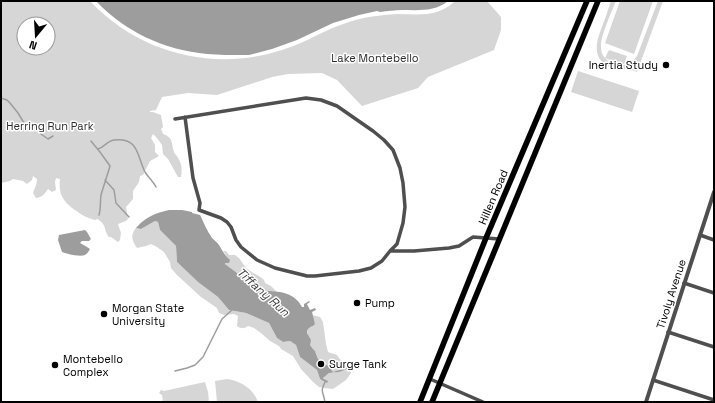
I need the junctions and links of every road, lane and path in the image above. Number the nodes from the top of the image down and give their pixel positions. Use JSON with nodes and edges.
{"nodes":[{"id":1,"x":586,"y":1,"type":"edge"},
{"id":2,"x":598,"y":1,"type":"edge"},
{"id":3,"x":185,"y":117,"type":"junction"},
{"id":4,"x":176,"y":119,"type":"dead end"},
{"id":5,"x":714,"y":192,"type":"edge"},
{"id":6,"x":700,"y":235,"type":"junction"},
{"id":7,"x":486,"y":238,"type":"junction"},
{"id":8,"x":499,"y":239,"type":"junction"},
{"id":9,"x":714,"y":240,"type":"edge"},
{"id":10,"x":390,"y":251,"type":"junction"},
{"id":11,"x":684,"y":283,"type":"junction"},
{"id":12,"x":714,"y":293,"type":"edge"},
{"id":13,"x":668,"y":332,"type":"junction"},
{"id":14,"x":714,"y":346,"type":"edge"},
{"id":15,"x":430,"y":379,"type":"junction"},
{"id":16,"x":653,"y":380,"type":"junction"},
{"id":17,"x":440,"y":383,"type":"junction"},
{"id":18,"x":714,"y":400,"type":"edge"},
{"id":19,"x":420,"y":402,"type":"edge"},
{"id":20,"x":432,"y":402,"type":"edge"},
{"id":21,"x":483,"y":402,"type":"edge"},
{"id":22,"x":646,"y":402,"type":"edge"}],
"edges":[{"from":1,"to":7,"type":"main road","name":"Hillen Road"},
{"from":2,"to":8,"type":"main road","name":"Hillen Road"},
{"from":3,"to":4,"type":"street"},
{"from":3,"to":10,"type":"street"},
{"from":3,"to":10,"type":"street"},
{"from":5,"to":6,"type":"street","name":"Tivoly Avenue"},
{"from":6,"to":9,"type":"street"},
{"from":6,"to":11,"type":"street","name":"Tivoly Avenue"},
{"from":7,"to":8,"type":"street"},
{"from":7,"to":10,"type":"street"},
{"from":7,"to":15,"type":"main road","name":"Hillen Road"},
{"from":8,"to":17,"type":"main road","name":"Hillen Road"},
{"from":11,"to":12,"type":"street"},
{"from":11,"to":13,"type":"street","name":"Tivoly Avenue"},
{"from":13,"to":14,"type":"street"},
{"from":13,"to":16,"type":"street","name":"Tivoly Avenue"},
{"from":15,"to":17,"type":"street"},
{"from":15,"to":19,"type":"main road","name":"Hillen Road"},
{"from":16,"to":18,"type":"street"},
{"from":16,"to":22,"type":"street","name":"Tivoly Avenue"},
{"from":17,"to":20,"type":"main road","name":"Hillen Road"},
{"from":17,"to":21,"type":"street"}]}
